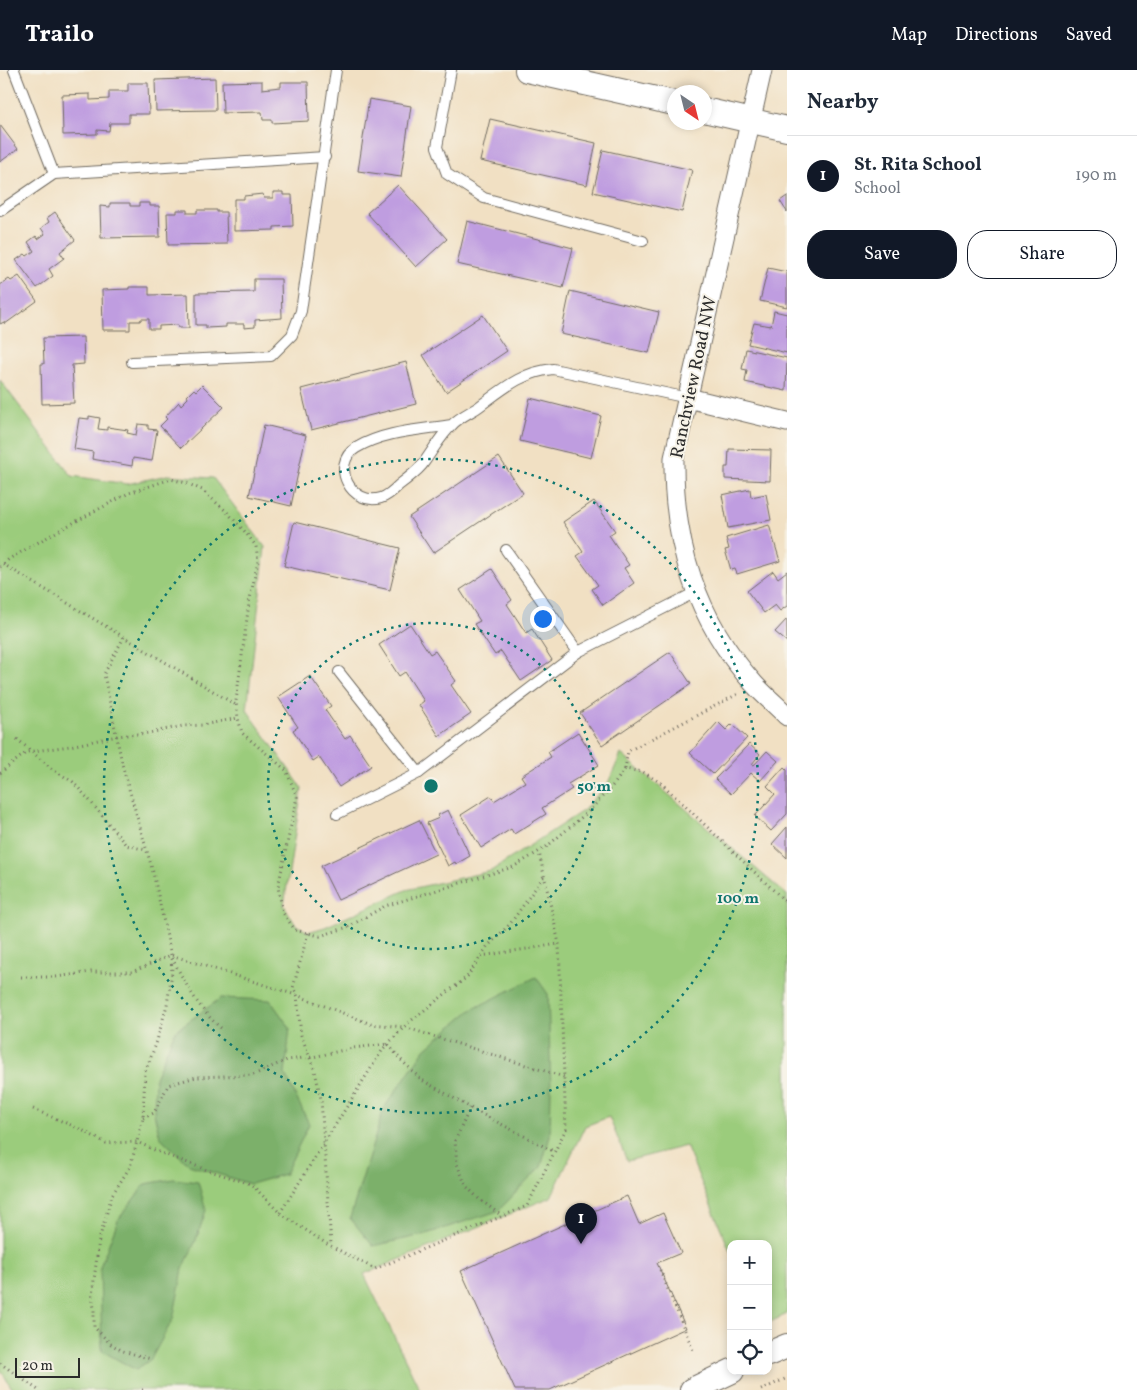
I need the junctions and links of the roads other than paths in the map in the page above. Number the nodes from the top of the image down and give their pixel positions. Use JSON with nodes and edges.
{"nodes":[{"id":1,"x":14,"y":70,"type":"edge"},
{"id":2,"x":336,"y":70,"type":"edge"},
{"id":3,"x":451,"y":70,"type":"edge"},
{"id":4,"x":527,"y":70,"type":"edge"},
{"id":5,"x":762,"y":70,"type":"edge"},
{"id":6,"x":667,"y":101,"type":"edge"},
{"id":7,"x":712,"y":112,"type":"edge"},
{"id":8,"x":751,"y":120,"type":"junction"},
{"id":9,"x":787,"y":129,"type":"edge"},
{"id":10,"x":324,"y":157,"type":"junction"},
{"id":11,"x":54,"y":174,"type":"junction"},
{"id":12,"x":0,"y":211,"type":"edge"},
{"id":13,"x":643,"y":241,"type":"dead end"},
{"id":14,"x":132,"y":362,"type":"dead end"},
{"id":15,"x":688,"y":398,"type":"junction"},
{"id":16,"x":787,"y":422,"type":"edge"},
{"id":17,"x":452,"y":425,"type":"junction"},
{"id":18,"x":506,"y":550,"type":"dead end"},
{"id":19,"x":696,"y":592,"type":"junction"},
{"id":20,"x":578,"y":652,"type":"junction"},
{"id":21,"x":339,"y":672,"type":"dead end"},
{"id":22,"x":787,"y":716,"type":"edge"},
{"id":23,"x":419,"y":773,"type":"junction"},
{"id":24,"x":337,"y":814,"type":"dead end"},
{"id":25,"x":787,"y":1346,"type":"edge"},
{"id":26,"x":772,"y":1352,"type":"edge"},
{"id":27,"x":727,"y":1373,"type":"edge"},
{"id":28,"x":692,"y":1390,"type":"edge"}],
"edges":[{"from":1,"to":11,"type":"lane"},
{"from":2,"to":10,"type":"lane"},
{"from":3,"to":13,"type":"lane"},
{"from":4,"to":6,"type":"street"},
{"from":5,"to":8,"type":"street","name":"Ranchview Road NW"},
{"from":7,"to":8,"type":"street"},
{"from":8,"to":9,"type":"street"},
{"from":8,"to":15,"type":"street","name":"Ranchview Road NW"},
{"from":10,"to":11,"type":"lane"},
{"from":10,"to":14,"type":"lane"},
{"from":11,"to":12,"type":"lane"},
{"from":15,"to":16,"type":"street"},
{"from":15,"to":17,"type":"lane"},
{"from":15,"to":19,"type":"street","name":"Ranchview Road NW"},
{"from":17,"to":17,"type":"lane"},
{"from":18,"to":20,"type":"lane"},
{"from":19,"to":20,"type":"lane"},
{"from":19,"to":22,"type":"street","name":"Ranchview Road NW"},
{"from":20,"to":23,"type":"lane"},
{"from":21,"to":23,"type":"lane"},
{"from":23,"to":24,"type":"lane"},
{"from":25,"to":26,"type":"street"},
{"from":27,"to":28,"type":"street"}]}
